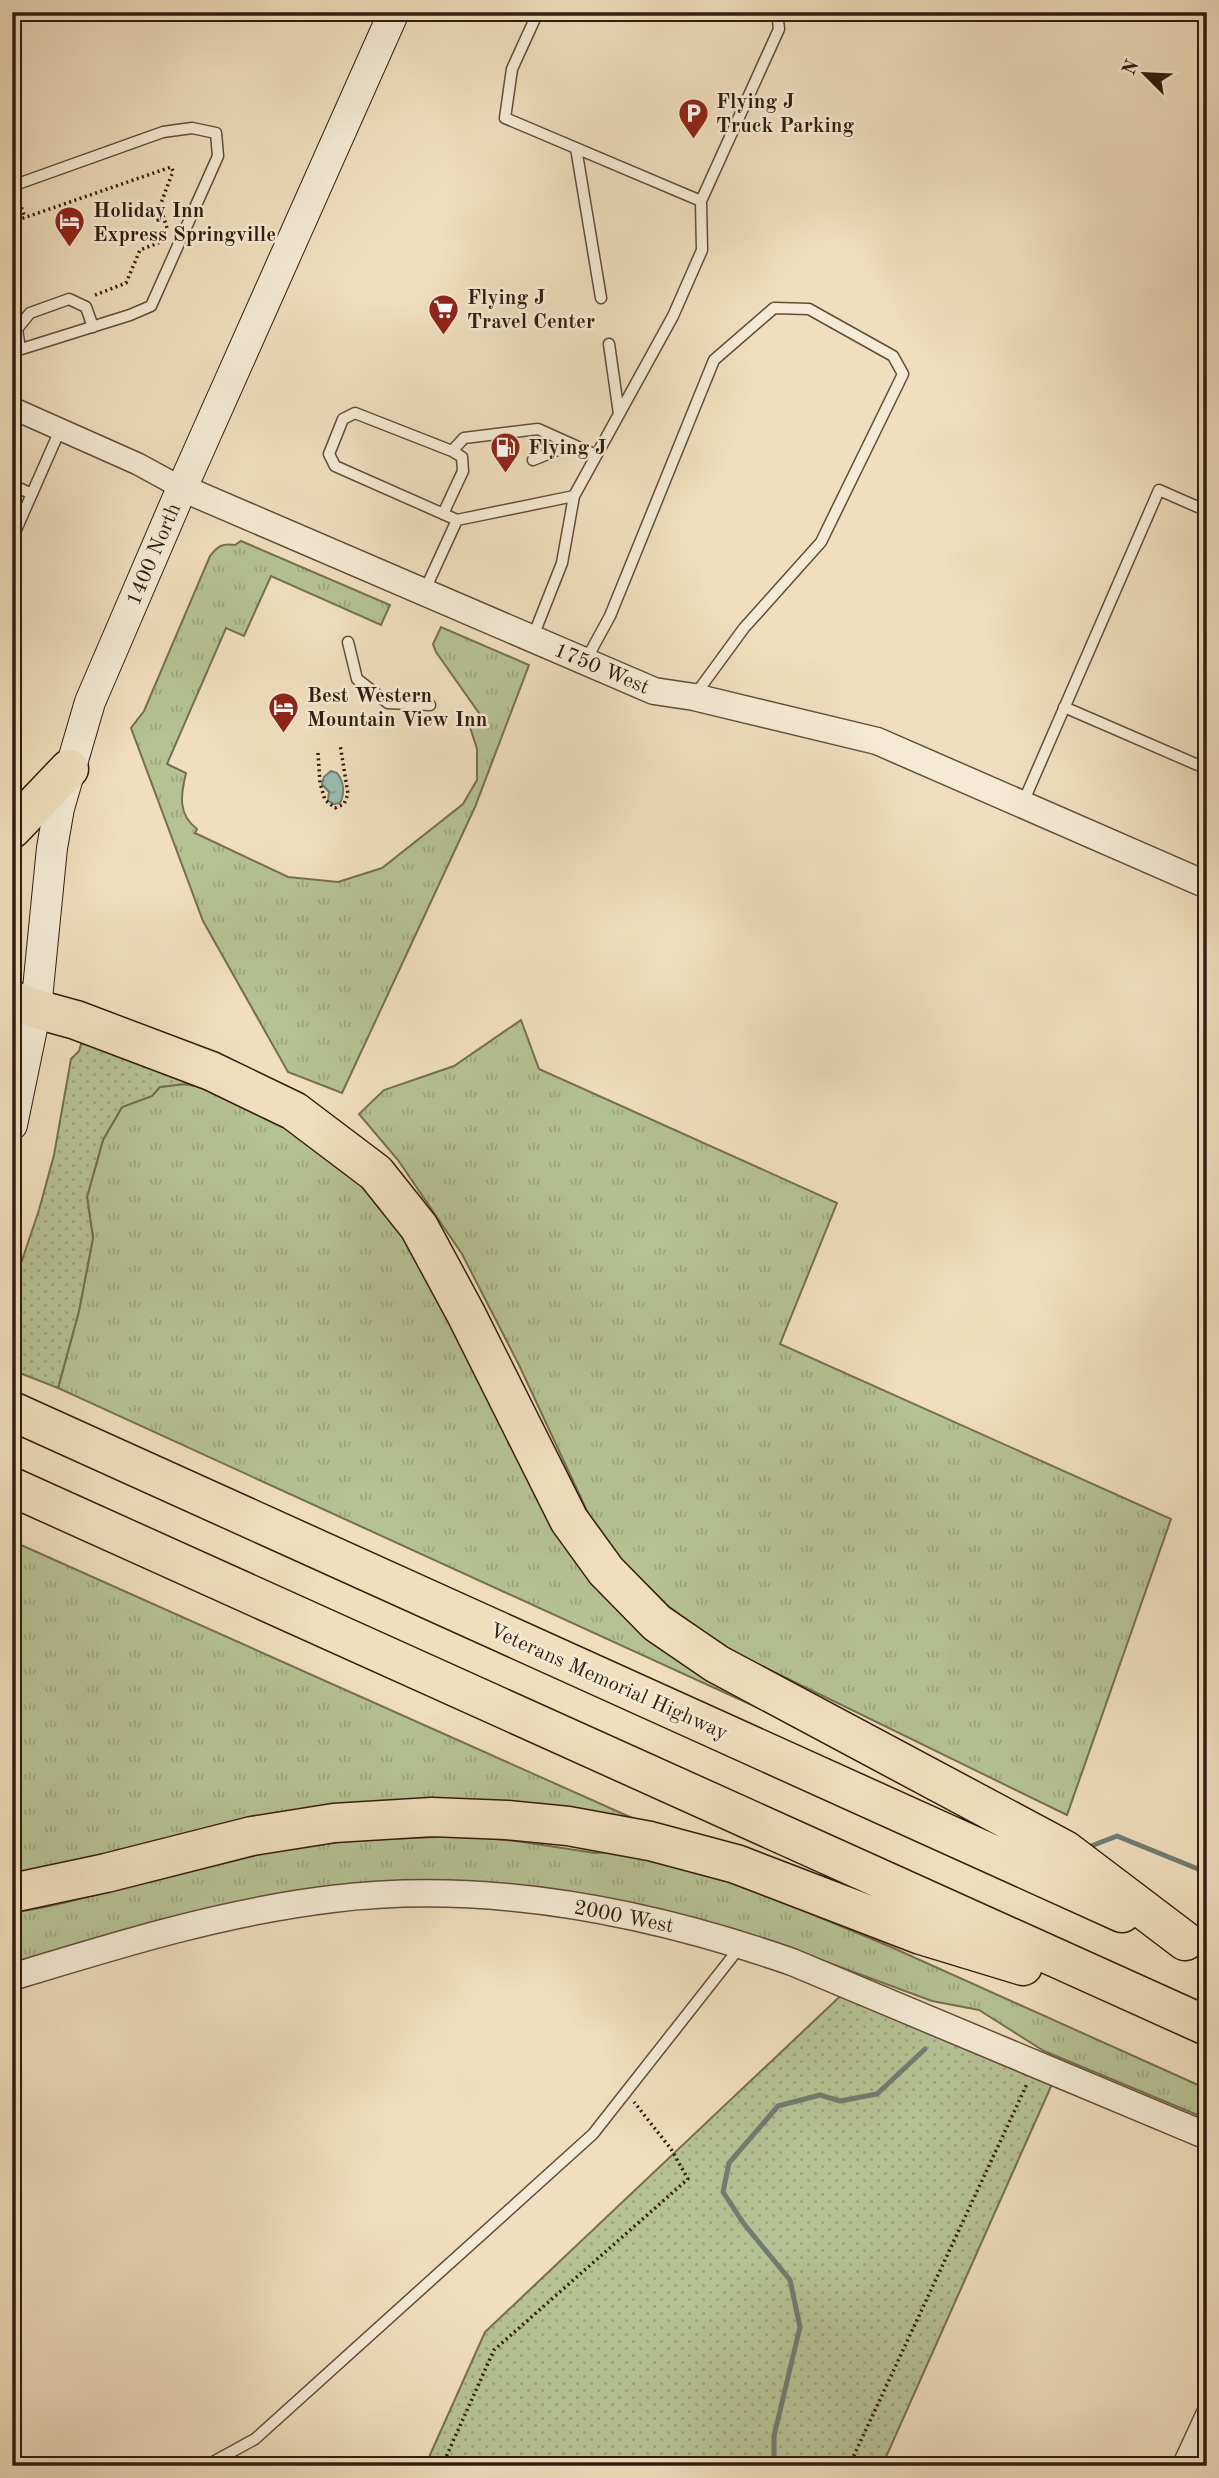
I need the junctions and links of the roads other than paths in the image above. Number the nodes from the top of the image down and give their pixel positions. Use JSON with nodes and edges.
{"nodes":[{"id":1,"x":394,"y":12,"type":"edge"},
{"id":2,"x":538,"y":12,"type":"edge"},
{"id":3,"x":777,"y":12,"type":"edge"},
{"id":4,"x":576,"y":148,"type":"junction"},
{"id":5,"x":13,"y":185,"type":"edge"},
{"id":6,"x":701,"y":201,"type":"junction"},
{"id":7,"x":601,"y":298,"type":"dead end"},
{"id":8,"x":93,"y":327,"type":"junction"},
{"id":9,"x":609,"y":344,"type":"dead end"},
{"id":10,"x":16,"y":351,"type":"edge"},
{"id":11,"x":12,"y":408,"type":"edge"},
{"id":12,"x":618,"y":414,"type":"junction"},
{"id":13,"x":60,"y":430,"type":"junction"},
{"id":14,"x":572,"y":444,"type":"junction"},
{"id":15,"x":452,"y":451,"type":"junction"},
{"id":16,"x":596,"y":455,"type":"junction"},
{"id":17,"x":533,"y":460,"type":"dead end"},
{"id":18,"x":475,"y":464,"type":"dead end"},
{"id":19,"x":463,"y":465,"type":"junction"},
{"id":20,"x":12,"y":485,"type":"edge"},
{"id":21,"x":182,"y":488,"type":"junction"},
{"id":22,"x":32,"y":494,"type":"junction"},
{"id":23,"x":574,"y":496,"type":"junction"},
{"id":24,"x":1207,"y":511,"type":"edge"},
{"id":25,"x":443,"y":514,"type":"junction"},
{"id":26,"x":457,"y":520,"type":"junction"},
{"id":27,"x":12,"y":539,"type":"edge"},
{"id":28,"x":424,"y":592,"type":"junction"},
{"id":29,"x":532,"y":639,"type":"junction"},
{"id":30,"x":348,"y":642,"type":"dead end"},
{"id":31,"x":586,"y":661,"type":"junction"},
{"id":32,"x":694,"y":697,"type":"junction"},
{"id":33,"x":430,"y":705,"type":"dead end"},
{"id":34,"x":1064,"y":707,"type":"junction"},
{"id":35,"x":69,"y":769,"type":"junction"},
{"id":36,"x":1207,"y":769,"type":"edge"},
{"id":37,"x":1022,"y":804,"type":"junction"},
{"id":38,"x":12,"y":829,"type":"edge"},
{"id":39,"x":1207,"y":885,"type":"edge"},
{"id":40,"x":24,"y":1005,"type":"edge"},
{"id":41,"x":12,"y":1125,"type":"edge"},
{"id":42,"x":12,"y":1411,"type":"edge"},
{"id":43,"x":12,"y":1487,"type":"edge"},
{"id":44,"x":12,"y":1893,"type":"edge"},
{"id":45,"x":742,"y":1945,"type":"junction"},
{"id":46,"x":1196,"y":1946,"type":"edge"},
{"id":47,"x":12,"y":1978,"type":"edge"},
{"id":48,"x":1192,"y":2019,"type":"edge"},
{"id":49,"x":1207,"y":2136,"type":"edge"},
{"id":50,"x":1207,"y":2414,"type":"edge"},
{"id":51,"x":206,"y":2466,"type":"edge"},
{"id":52,"x":1183,"y":2466,"type":"edge"}],
"edges":[{"from":1,"to":21,"type":"main road","name":"1400 North"},
{"from":2,"to":4,"type":"lane"},
{"from":3,"to":6,"type":"lane"},
{"from":4,"to":6,"type":"lane"},
{"from":4,"to":7,"type":"lane"},
{"from":5,"to":8,"type":"lane"},
{"from":6,"to":12,"type":"lane"},
{"from":8,"to":10,"type":"lane"},
{"from":8,"to":10,"type":"lane"},
{"from":9,"to":12,"type":"lane"},
{"from":11,"to":13,"type":"street","name":"1750 West"},
{"from":12,"to":16,"type":"lane"},
{"from":13,"to":21,"type":"street","name":"1750 West"},
{"from":13,"to":22,"type":"lane"},
{"from":14,"to":15,"type":"lane"},
{"from":14,"to":16,"type":"lane"},
{"from":14,"to":17,"type":"lane"},
{"from":15,"to":19,"type":"lane"},
{"from":15,"to":25,"type":"lane"},
{"from":16,"to":23,"type":"lane"},
{"from":18,"to":19,"type":"lane"},
{"from":19,"to":25,"type":"lane"},
{"from":20,"to":22,"type":"lane"},
{"from":21,"to":28,"type":"street","name":"1750 West"},
{"from":21,"to":35,"type":"main road","name":"1400 North"},
{"from":22,"to":27,"type":"lane"},
{"from":23,"to":26,"type":"lane"},
{"from":23,"to":29,"type":"lane"},
{"from":24,"to":34,"type":"lane"},
{"from":25,"to":26,"type":"lane"},
{"from":26,"to":28,"type":"lane"},
{"from":28,"to":29,"type":"street","name":"1750 West"},
{"from":29,"to":31,"type":"street","name":"1750 West"},
{"from":30,"to":33,"type":"lane"},
{"from":31,"to":32,"type":"street","name":"1750 West"},
{"from":31,"to":32,"type":"lane"},
{"from":32,"to":37,"type":"street","name":"1750 West"},
{"from":34,"to":36,"type":"lane"},
{"from":34,"to":37,"type":"lane"},
{"from":35,"to":38,"type":"highway"},
{"from":35,"to":40,"type":"main road","name":"1400 North"},
{"from":37,"to":39,"type":"street","name":"1750 West"},
{"from":40,"to":41,"type":"main road","name":"1400 North"},
{"from":40,"to":46,"type":"highway"},
{"from":42,"to":46,"type":"highway","name":"Veterans Memorial Highway"},
{"from":43,"to":48,"type":"highway"},
{"from":44,"to":48,"type":"highway"},
{"from":45,"to":47,"type":"street","name":"2000 West"},
{"from":45,"to":49,"type":"street","name":"2000 West"},
{"from":45,"to":51,"type":"lane"},
{"from":50,"to":52,"type":"street"}]}
